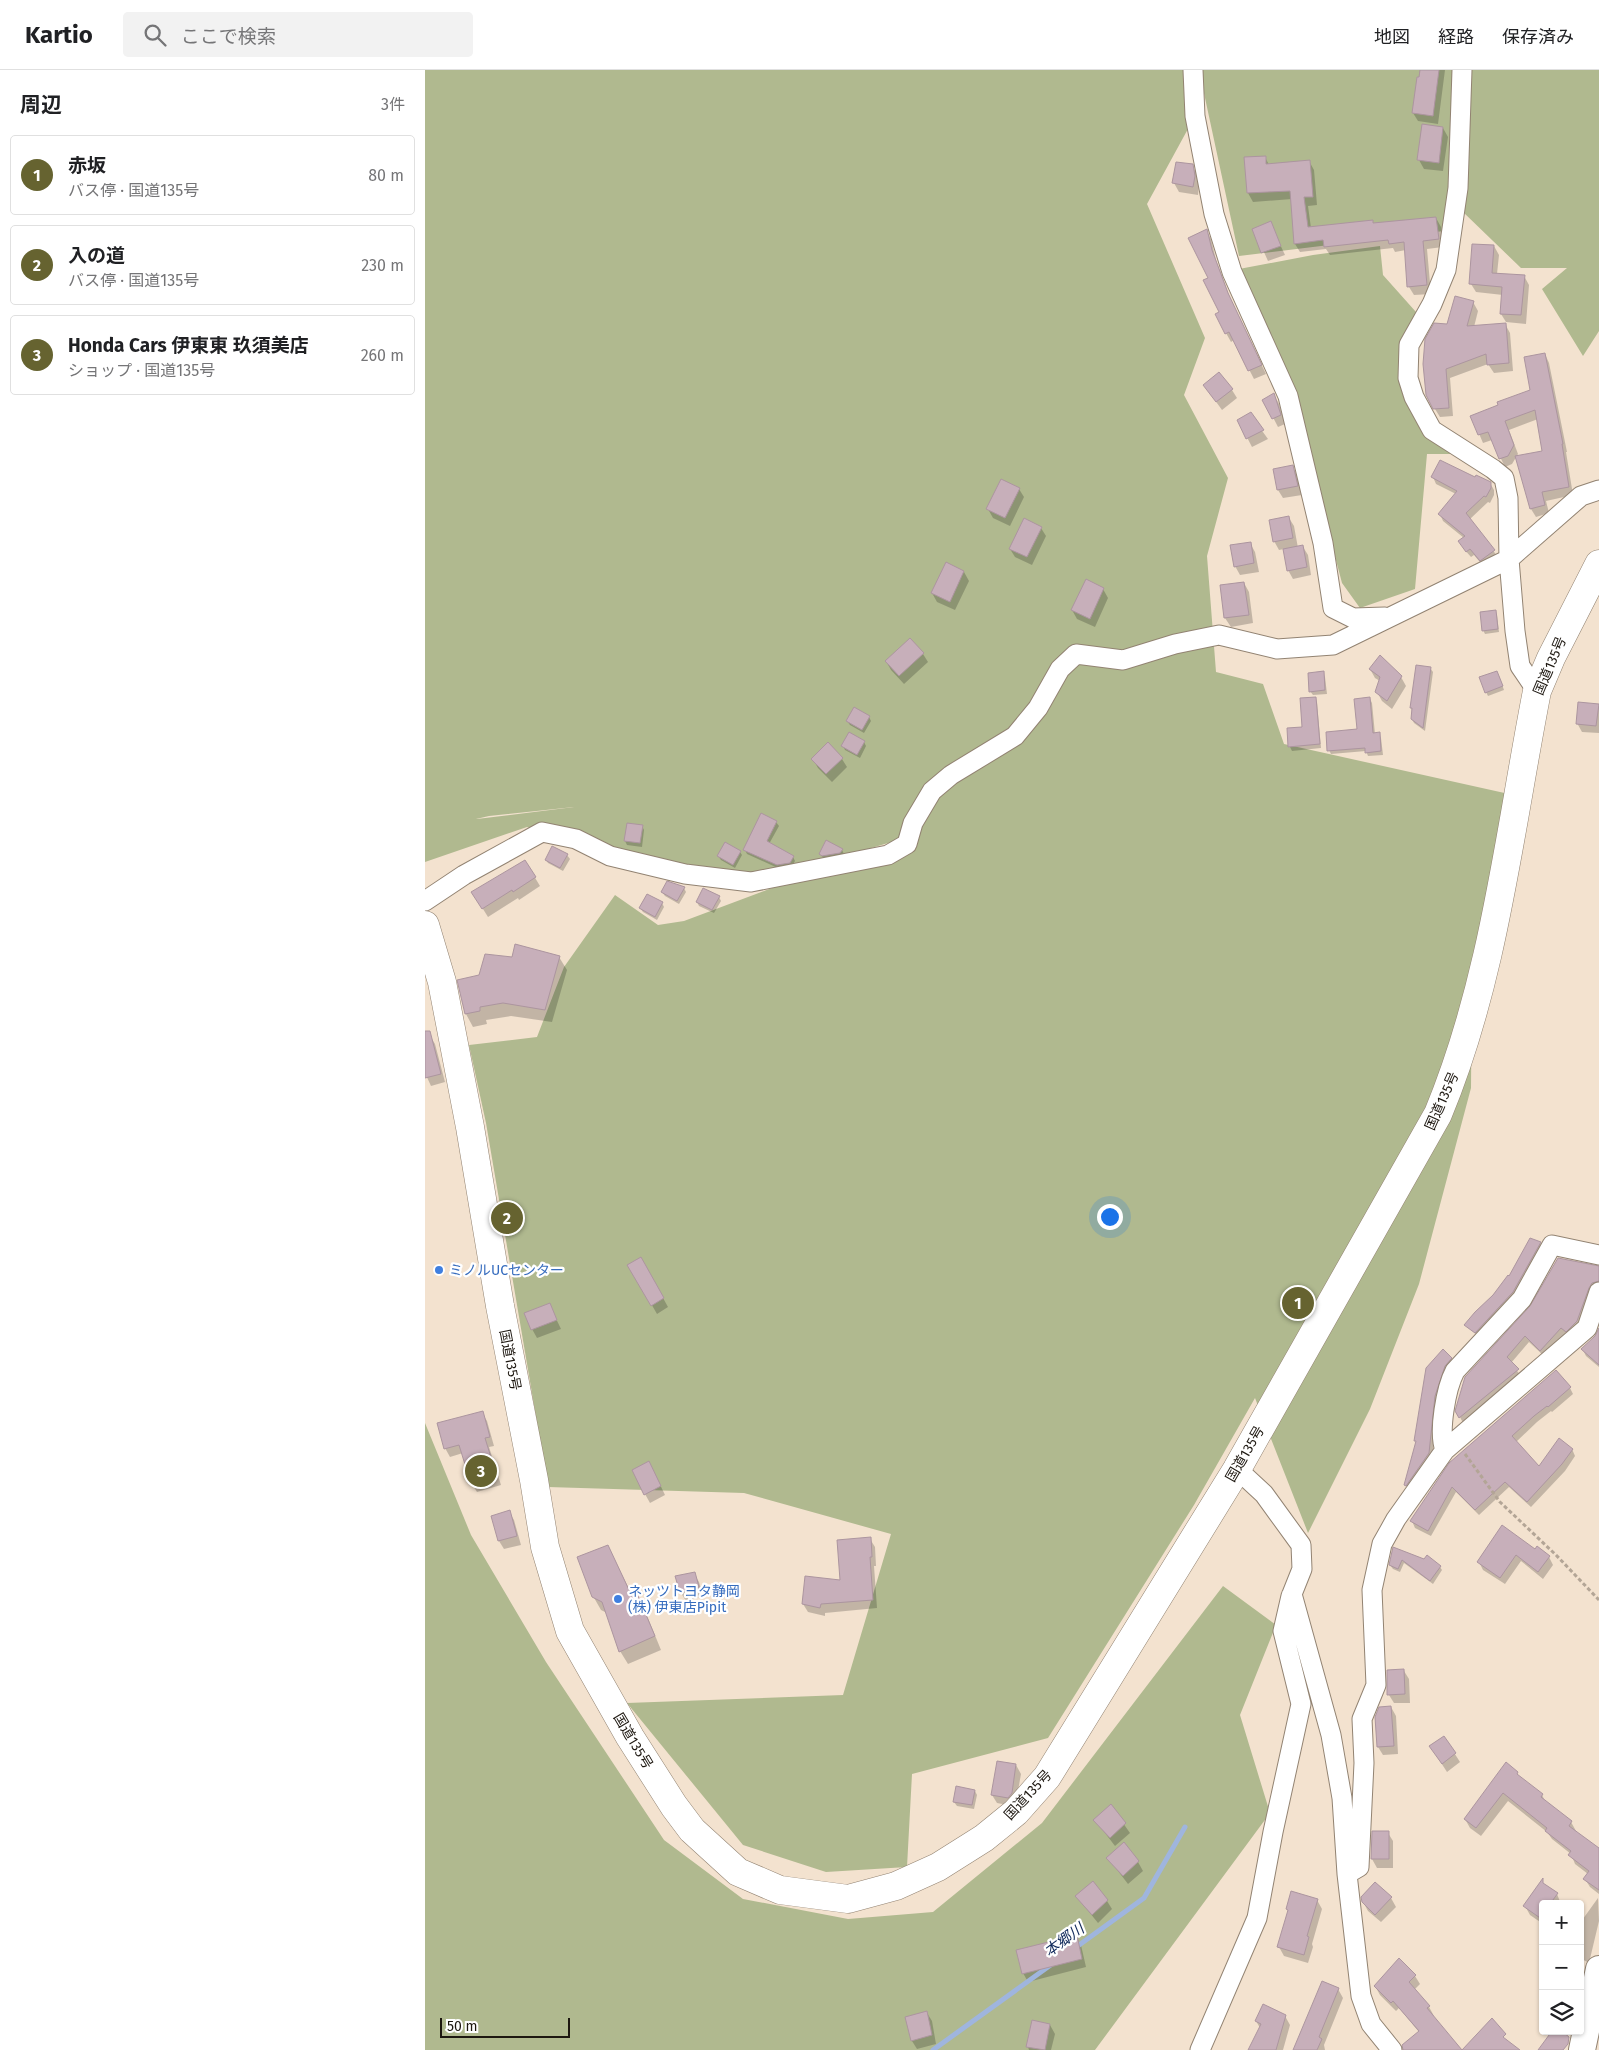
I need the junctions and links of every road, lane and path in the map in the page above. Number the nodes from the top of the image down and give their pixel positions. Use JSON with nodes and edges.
{"nodes":[{"id":1,"x":1193,"y":70,"type":"edge"},
{"id":2,"x":1462,"y":70,"type":"edge"},
{"id":3,"x":1599,"y":490,"type":"edge"},
{"id":4,"x":1509,"y":559,"type":"junction"},
{"id":5,"x":1599,"y":564,"type":"edge"},
{"id":6,"x":1393,"y":617,"type":"junction"},
{"id":7,"x":1537,"y":691,"type":"junction"},
{"id":8,"x":425,"y":901,"type":"edge"},
{"id":9,"x":425,"y":925,"type":"edge"},
{"id":10,"x":1599,"y":1255,"type":"edge"},
{"id":11,"x":1599,"y":1292,"type":"edge"},
{"id":12,"x":1450,"y":1446,"type":"junction"},
{"id":13,"x":1237,"y":1469,"type":"junction"},
{"id":14,"x":1292,"y":1594,"type":"junction"},
{"id":15,"x":1599,"y":1600,"type":"edge"},
{"id":16,"x":1347,"y":1874,"type":"junction"},
{"id":17,"x":1599,"y":1970,"type":"edge"},
{"id":18,"x":1200,"y":2050,"type":"edge"},
{"id":19,"x":1392,"y":2050,"type":"edge"},
{"id":20,"x":1583,"y":2050,"type":"edge"}],
"edges":[{"from":1,"to":6,"type":"street"},
{"from":2,"to":4,"type":"street"},
{"from":3,"to":4,"type":"street"},
{"from":4,"to":6,"type":"street"},
{"from":4,"to":7,"type":"street"},
{"from":5,"to":7,"type":"highway","name":"国道135号"},
{"from":6,"to":8,"type":"street"},
{"from":7,"to":13,"type":"highway","name":"国道135号"},
{"from":9,"to":13,"type":"highway","name":"国道135号"},
{"from":10,"to":12,"type":"street"},
{"from":11,"to":12,"type":"street"},
{"from":12,"to":15,"type":"path"},
{"from":12,"to":16,"type":"street"},
{"from":13,"to":14,"type":"street"},
{"from":14,"to":16,"type":"street"},
{"from":14,"to":18,"type":"street"},
{"from":16,"to":19,"type":"street"},
{"from":17,"to":20,"type":"street"}]}
